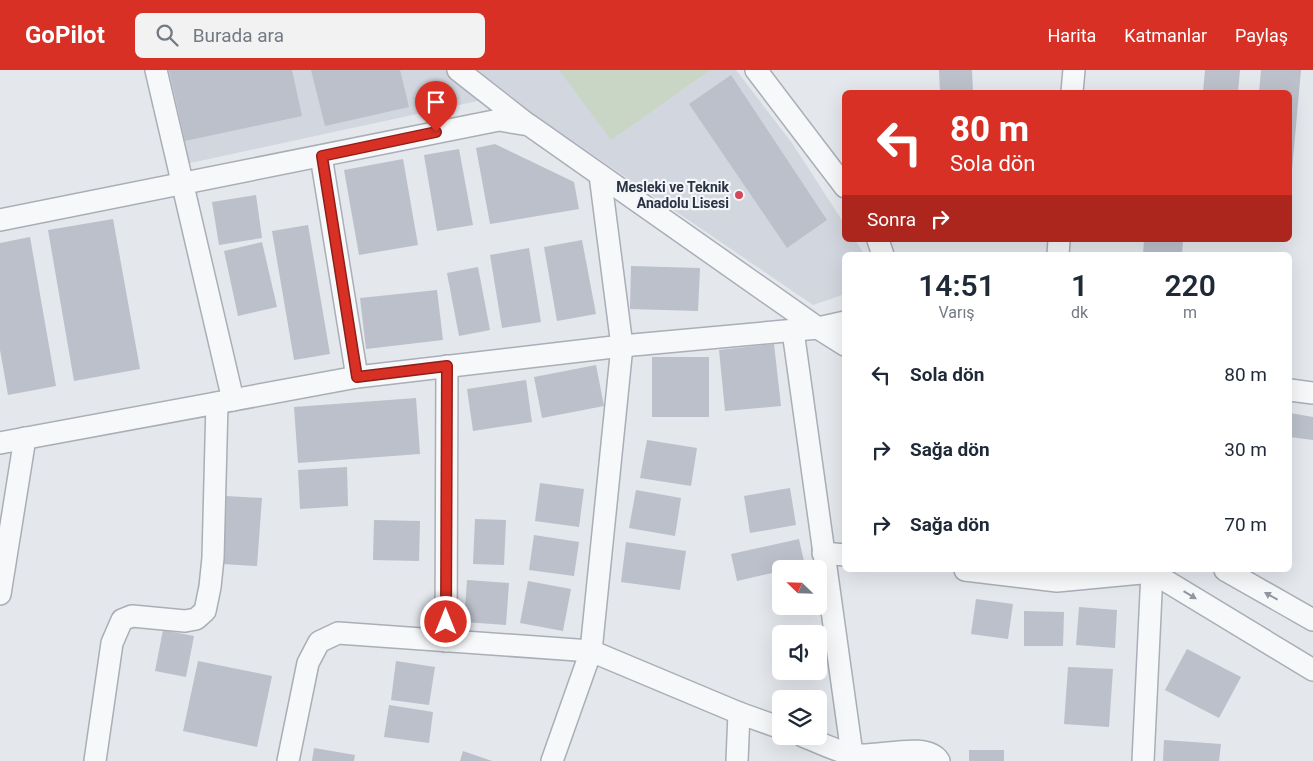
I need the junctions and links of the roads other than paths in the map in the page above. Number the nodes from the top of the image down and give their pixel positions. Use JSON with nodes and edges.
{"nodes":[{"id":1,"x":156,"y":70,"type":"edge"},
{"id":2,"x":458,"y":70,"type":"edge"},
{"id":3,"x":756,"y":70,"type":"edge"},
{"id":4,"x":1074,"y":70,"type":"edge"},
{"id":5,"x":1072,"y":90,"type":"edge"},
{"id":6,"x":530,"y":125,"type":"junction"},
{"id":7,"x":322,"y":156,"type":"junction"},
{"id":8,"x":600,"y":174,"type":"junction"},
{"id":9,"x":842,"y":183,"type":"edge"},
{"id":10,"x":182,"y":185,"type":"junction"},
{"id":11,"x":0,"y":220,"type":"edge"},
{"id":12,"x":842,"y":323,"type":"edge"},
{"id":13,"x":818,"y":328,"type":"junction"},
{"id":14,"x":794,"y":331,"type":"junction"},
{"id":15,"x":842,"y":343,"type":"edge"},
{"id":16,"x":622,"y":346,"type":"junction"},
{"id":17,"x":447,"y":366,"type":"junction"},
{"id":18,"x":357,"y":377,"type":"junction"},
{"id":19,"x":1292,"y":390,"type":"edge"},
{"id":20,"x":1313,"y":393,"type":"edge"},
{"id":21,"x":225,"y":401,"type":"junction"},
{"id":22,"x":25,"y":438,"type":"junction"},
{"id":23,"x":0,"y":441,"type":"edge"},
{"id":24,"x":824,"y":553,"type":"junction"},
{"id":25,"x":842,"y":555,"type":"edge"},
{"id":26,"x":982,"y":572,"type":"edge"},
{"id":27,"x":1141,"y":572,"type":"edge"},
{"id":28,"x":1150,"y":572,"type":"edge"},
{"id":29,"x":1152,"y":572,"type":"edge"},
{"id":30,"x":1229,"y":572,"type":"edge"},
{"id":31,"x":0,"y":594,"type":"edge"},
{"id":32,"x":1313,"y":620,"type":"edge"},
{"id":33,"x":446,"y":641,"type":"junction"},
{"id":34,"x":591,"y":650,"type":"junction"},
{"id":35,"x":1313,"y":670,"type":"edge"},
{"id":36,"x":739,"y":712,"type":"junction"},
{"id":37,"x":772,"y":725,"type":"edge"},
{"id":38,"x":827,"y":745,"type":"edge"},
{"id":39,"x":852,"y":754,"type":"junction"},
{"id":40,"x":95,"y":761,"type":"edge"},
{"id":41,"x":288,"y":761,"type":"edge"},
{"id":42,"x":552,"y":761,"type":"edge"},
{"id":43,"x":736,"y":761,"type":"edge"},
{"id":44,"x":940,"y":761,"type":"edge"},
{"id":45,"x":1143,"y":761,"type":"edge"}],
"edges":[{"from":1,"to":10,"type":"street"},
{"from":2,"to":6,"type":"street"},
{"from":3,"to":9,"type":"street"},
{"from":4,"to":5,"type":"street"},
{"from":6,"to":7,"type":"street"},
{"from":6,"to":8,"type":"street"},
{"from":7,"to":10,"type":"street"},
{"from":7,"to":18,"type":"street"},
{"from":8,"to":13,"type":"street"},
{"from":8,"to":16,"type":"street"},
{"from":10,"to":11,"type":"street"},
{"from":10,"to":21,"type":"street"},
{"from":12,"to":13,"type":"street"},
{"from":13,"to":14,"type":"street"},
{"from":13,"to":15,"type":"street"},
{"from":14,"to":16,"type":"street"},
{"from":14,"to":24,"type":"street"},
{"from":16,"to":17,"type":"street"},
{"from":16,"to":34,"type":"street"},
{"from":17,"to":18,"type":"street"},
{"from":17,"to":33,"type":"street"},
{"from":18,"to":21,"type":"street"},
{"from":19,"to":20,"type":"street"},
{"from":21,"to":22,"type":"street"},
{"from":21,"to":40,"type":"street"},
{"from":22,"to":23,"type":"street"},
{"from":22,"to":31,"type":"street"},
{"from":24,"to":25,"type":"street"},
{"from":24,"to":39,"type":"street"},
{"from":26,"to":27,"type":"street"},
{"from":28,"to":45,"type":"street"},
{"from":29,"to":35,"type":"street","one_way":true},
{"from":32,"to":30,"type":"street","one_way":true},
{"from":33,"to":34,"type":"street"},
{"from":33,"to":41,"type":"street"},
{"from":34,"to":36,"type":"street"},
{"from":34,"to":42,"type":"street"},
{"from":36,"to":37,"type":"street"},
{"from":36,"to":43,"type":"street"},
{"from":38,"to":39,"type":"street"},
{"from":39,"to":44,"type":"street"}]}
